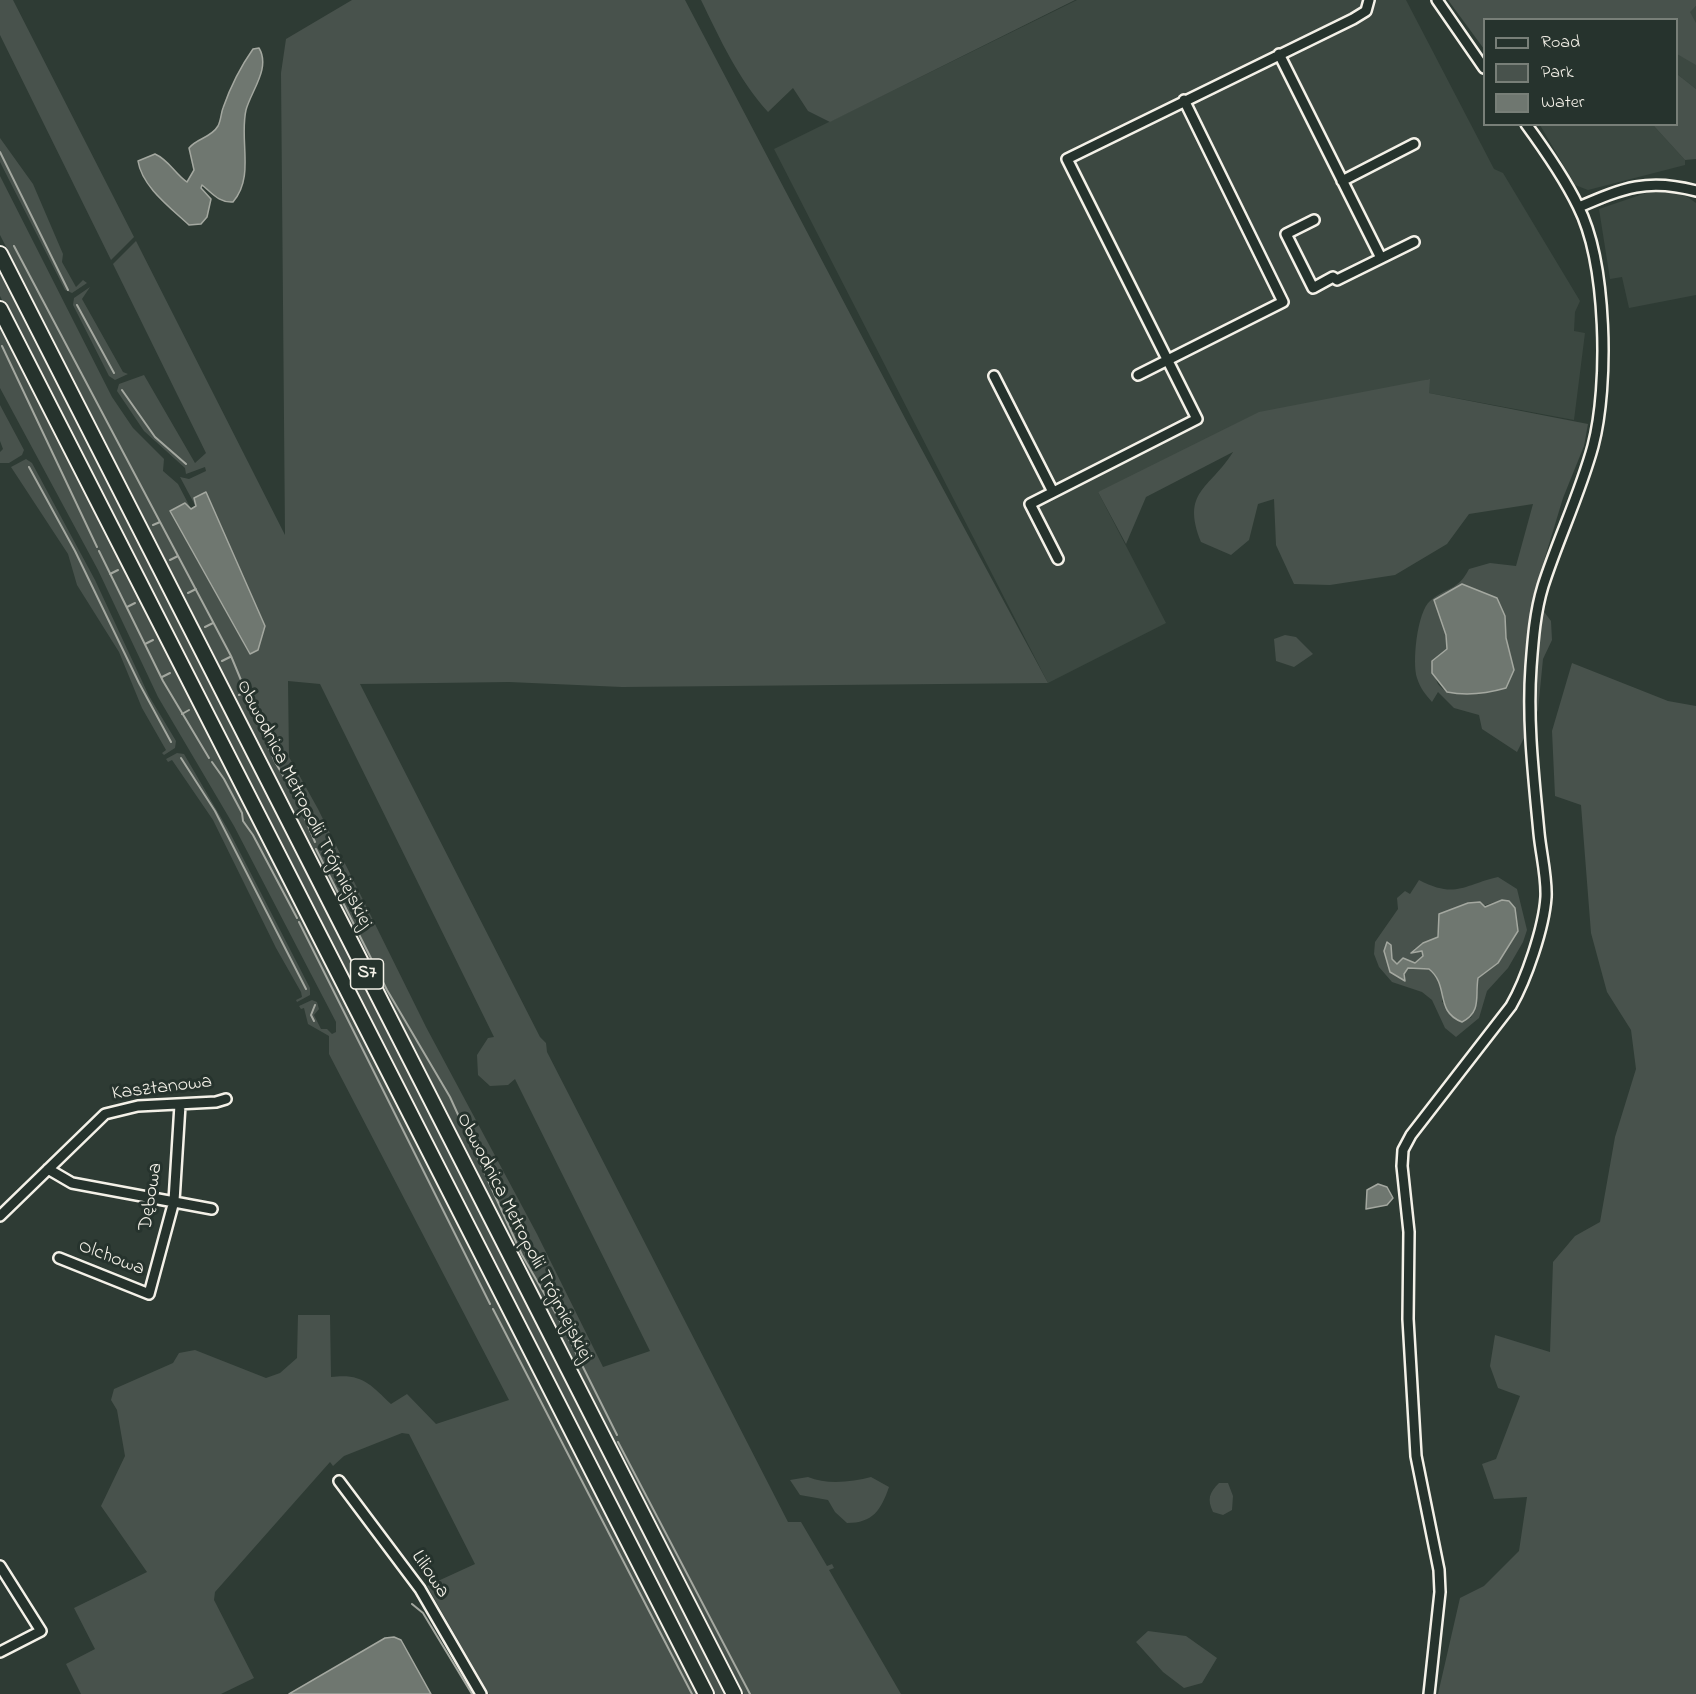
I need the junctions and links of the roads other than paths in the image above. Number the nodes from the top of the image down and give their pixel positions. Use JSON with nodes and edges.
{"nodes":[{"id":1,"x":1369,"y":0,"type":"edge"},
{"id":2,"x":1437,"y":0,"type":"edge"},
{"id":3,"x":1279,"y":54,"type":"junction"},
{"id":4,"x":1483,"y":65,"type":"edge"},
{"id":5,"x":1184,"y":100,"type":"junction"},
{"id":6,"x":1527,"y":126,"type":"edge"},
{"id":7,"x":1414,"y":144,"type":"dead end"},
{"id":8,"x":1342,"y":181,"type":"junction"},
{"id":9,"x":1696,"y":191,"type":"edge"},
{"id":10,"x":1579,"y":207,"type":"junction"},
{"id":11,"x":1314,"y":220,"type":"dead end"},
{"id":12,"x":1414,"y":242,"type":"dead end"},
{"id":13,"x":0,"y":254,"type":"edge"},
{"id":14,"x":1381,"y":258,"type":"junction"},
{"id":15,"x":0,"y":309,"type":"edge"},
{"id":16,"x":1167,"y":360,"type":"junction"},
{"id":17,"x":1138,"y":375,"type":"dead end"},
{"id":18,"x":994,"y":376,"type":"dead end"},
{"id":19,"x":1053,"y":492,"type":"junction"},
{"id":20,"x":1058,"y":559,"type":"dead end"},
{"id":21,"x":226,"y":1099,"type":"dead end"},
{"id":22,"x":180,"y":1105,"type":"junction"},
{"id":23,"x":48,"y":1169,"type":"junction"},
{"id":24,"x":174,"y":1201,"type":"junction"},
{"id":25,"x":212,"y":1209,"type":"dead end"},
{"id":26,"x":0,"y":1216,"type":"edge"},
{"id":27,"x":59,"y":1258,"type":"dead end"},
{"id":28,"x":149,"y":1294,"type":"joint"},
{"id":29,"x":339,"y":1481,"type":"dead end"},
{"id":30,"x":0,"y":1566,"type":"edge"},
{"id":31,"x":0,"y":1652,"type":"edge"},
{"id":32,"x":481,"y":1694,"type":"edge"},
{"id":33,"x":706,"y":1694,"type":"edge"},
{"id":34,"x":734,"y":1694,"type":"edge"},
{"id":35,"x":1429,"y":1694,"type":"edge"}],
"edges":[{"from":1,"to":3,"type":"street"},
{"from":2,"to":4,"type":"street"},
{"from":3,"to":5,"type":"street"},
{"from":3,"to":8,"type":"street"},
{"from":5,"to":16,"type":"street"},
{"from":5,"to":16,"type":"street"},
{"from":6,"to":10,"type":"street"},
{"from":7,"to":8,"type":"street"},
{"from":8,"to":14,"type":"street"},
{"from":9,"to":10,"type":"street"},
{"from":10,"to":35,"type":"street"},
{"from":11,"to":14,"type":"street"},
{"from":12,"to":14,"type":"street"},
{"from":13,"to":34,"type":"highway","name":"Obwodnica Metropolii Trójmiejskiej","number":"S7"},
{"from":15,"to":33,"type":"highway","number":"S7"},
{"from":16,"to":17,"type":"street"},
{"from":16,"to":19,"type":"street"},
{"from":18,"to":19,"type":"street"},
{"from":19,"to":20,"type":"street"},
{"from":21,"to":22,"type":"street","name":"Kasztanowa"},
{"from":22,"to":23,"type":"street","name":"Kasztanowa"},
{"from":22,"to":24,"type":"street","name":"Dębowa"},
{"from":23,"to":24,"type":"street"},
{"from":23,"to":26,"type":"street","name":"Kasztanowa"},
{"from":24,"to":25,"type":"street"},
{"from":24,"to":28,"type":"street","name":"Dębowa"},
{"from":27,"to":28,"type":"street","name":"Olchowa"},
{"from":29,"to":32,"type":"street","name":"Liliowa"},
{"from":30,"to":31,"type":"street"}]}
